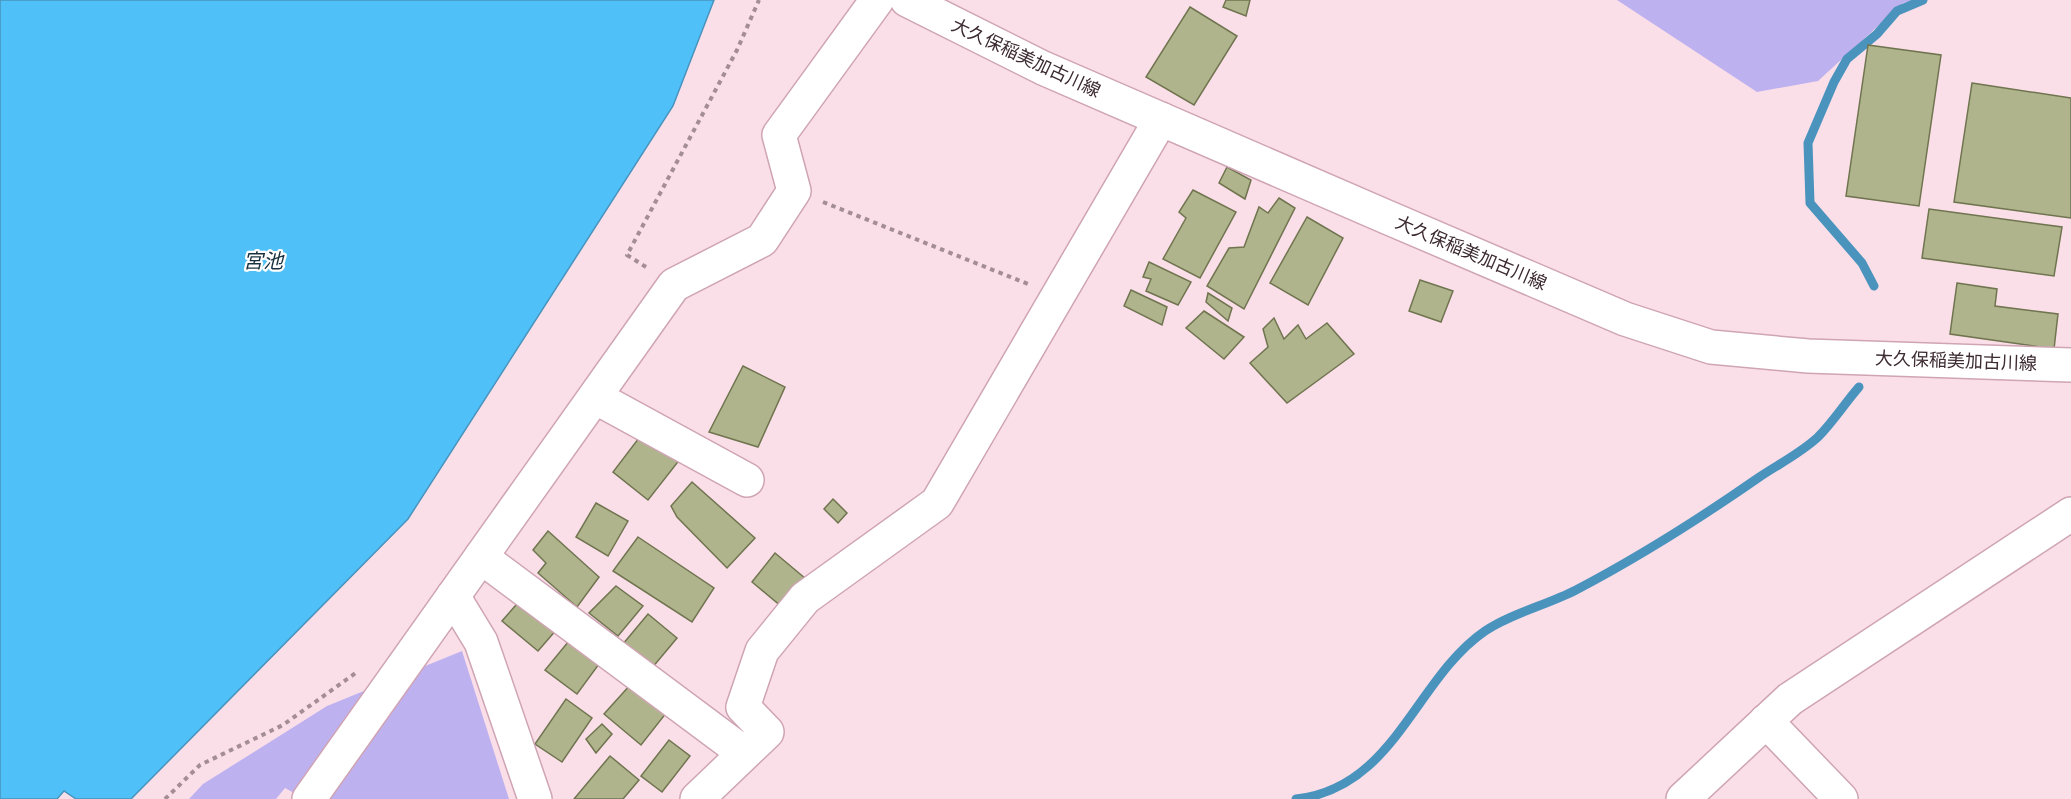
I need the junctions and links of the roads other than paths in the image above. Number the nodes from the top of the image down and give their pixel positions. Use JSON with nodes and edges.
{"nodes":[{"id":1,"x":877,"y":0,"type":"edge"},
{"id":2,"x":907,"y":0,"type":"edge"},
{"id":3,"x":1161,"y":119,"type":"junction"},
{"id":4,"x":2071,"y":365,"type":"edge"},
{"id":5,"x":595,"y":397,"type":"junction"},
{"id":6,"x":747,"y":480,"type":"dead end"},
{"id":7,"x":2071,"y":514,"type":"edge"},
{"id":8,"x":481,"y":557,"type":"junction"},
{"id":9,"x":453,"y":596,"type":"junction"},
{"id":10,"x":1766,"y":721,"type":"junction"},
{"id":11,"x":744,"y":753,"type":"junction"},
{"id":12,"x":309,"y":799,"type":"edge"},
{"id":13,"x":535,"y":799,"type":"edge"},
{"id":14,"x":696,"y":799,"type":"edge"},
{"id":15,"x":1683,"y":799,"type":"edge"},
{"id":16,"x":1841,"y":799,"type":"edge"}],
"edges":[{"from":1,"to":5,"type":"street"},
{"from":2,"to":3,"type":"street","name":"大久保稲美加古川線"},
{"from":3,"to":4,"type":"street","name":"大久保稲美加古川線"},
{"from":3,"to":11,"type":"street"},
{"from":5,"to":6,"type":"street"},
{"from":5,"to":8,"type":"street"},
{"from":7,"to":10,"type":"street"},
{"from":8,"to":9,"type":"street"},
{"from":8,"to":11,"type":"street"},
{"from":9,"to":12,"type":"street"},
{"from":9,"to":13,"type":"street"},
{"from":10,"to":15,"type":"street"},
{"from":10,"to":16,"type":"street"},
{"from":11,"to":14,"type":"street"}]}
